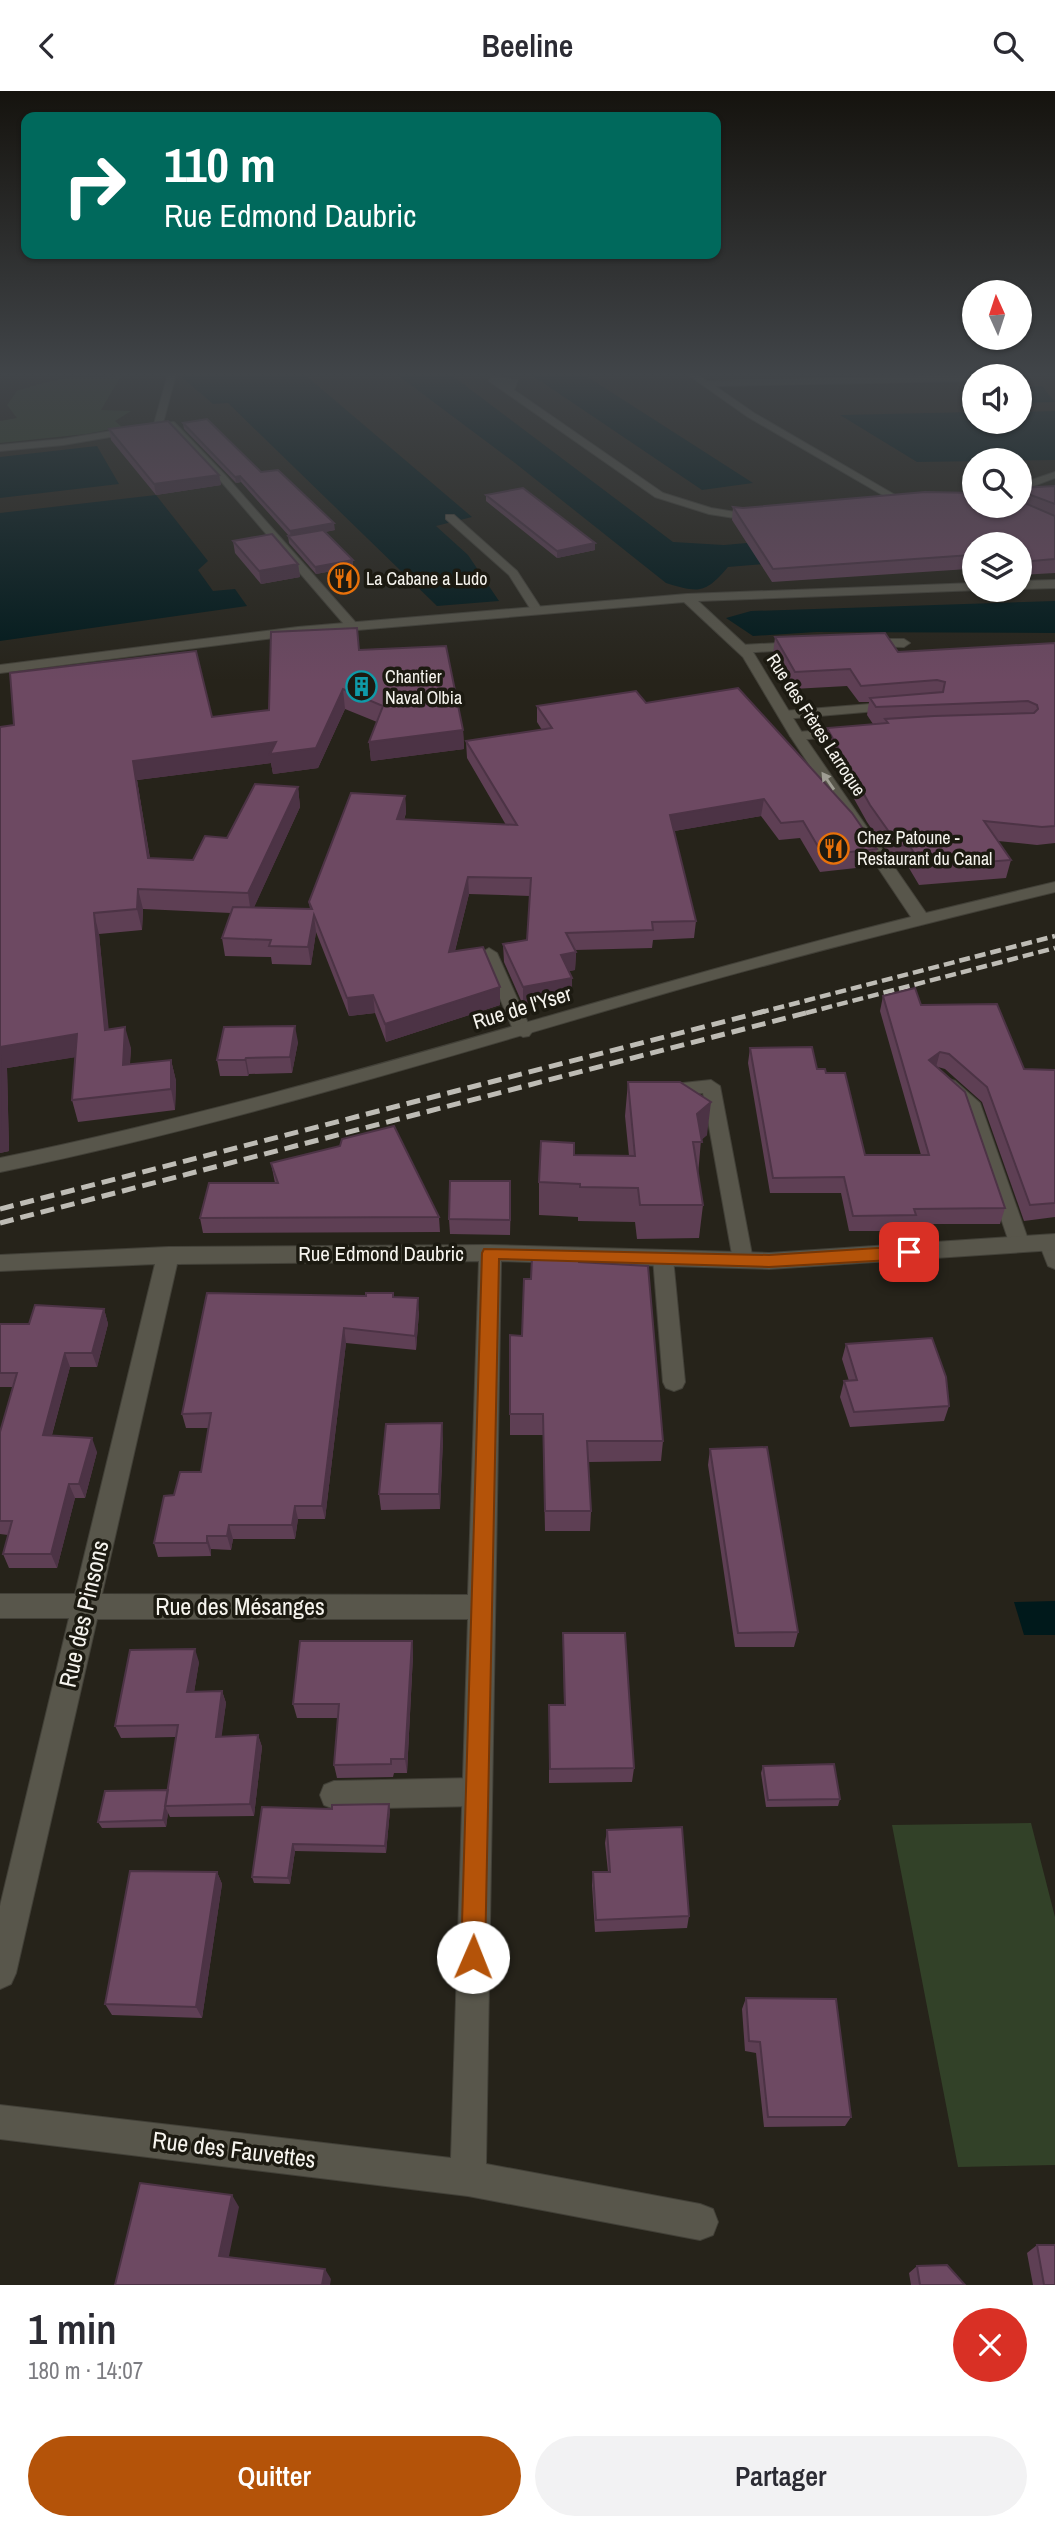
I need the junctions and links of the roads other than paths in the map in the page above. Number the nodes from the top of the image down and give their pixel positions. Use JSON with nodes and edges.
{"nodes":[{"id":1,"x":219,"y":476,"type":"edge"},
{"id":2,"x":633,"y":476,"type":"edge"},
{"id":3,"x":856,"y":476,"type":"edge"},
{"id":4,"x":1051,"y":476,"type":"edge"},
{"id":5,"x":1032,"y":484,"type":"edge"},
{"id":6,"x":910,"y":500,"type":"edge"},
{"id":7,"x":898,"y":501,"type":"junction"},
{"id":8,"x":872,"y":504,"type":"edge"},
{"id":9,"x":768,"y":514,"type":"edge"},
{"id":10,"x":450,"y":517,"type":"dead end"},
{"id":11,"x":1055,"y":584,"type":"edge"},
{"id":12,"x":1032,"y":585,"type":"edge"},
{"id":13,"x":962,"y":587,"type":"edge"},
{"id":14,"x":687,"y":598,"type":"junction"},
{"id":15,"x":537,"y":611,"type":"junction"},
{"id":16,"x":354,"y":627,"type":"junction"},
{"id":17,"x":855,"y":643,"type":"edge"},
{"id":18,"x":904,"y":643,"type":"dead end"},
{"id":19,"x":806,"y":645,"type":"edge"},
{"id":20,"x":742,"y":649,"type":"junction"},
{"id":21,"x":0,"y":669,"type":"edge"},
{"id":22,"x":907,"y":705,"type":"edge"},
{"id":23,"x":784,"y":715,"type":"junction"},
{"id":24,"x":864,"y":731,"type":"edge"},
{"id":25,"x":797,"y":736,"type":"junction"},
{"id":26,"x":1055,"y":887,"type":"edge"},
{"id":27,"x":921,"y":919,"type":"junction"},
{"id":28,"x":489,"y":953,"type":"edge"},
{"id":29,"x":523,"y":1032,"type":"junction"},
{"id":30,"x":937,"y":1075,"type":"edge"},
{"id":31,"x":663,"y":1091,"type":"edge"},
{"id":32,"x":0,"y":1165,"type":"edge"},
{"id":33,"x":1020,"y":1245,"type":"junction"},
{"id":34,"x":1053,"y":1249,"type":"edge"},
{"id":35,"x":490,"y":1253,"type":"junction"},
{"id":36,"x":168,"y":1255,"type":"junction"},
{"id":37,"x":663,"y":1258,"type":"junction"},
{"id":38,"x":743,"y":1260,"type":"junction"},
{"id":39,"x":0,"y":1263,"type":"edge"},
{"id":40,"x":674,"y":1382,"type":"dead end"},
{"id":41,"x":0,"y":1606,"type":"edge"},
{"id":42,"x":86,"y":1607,"type":"junction"},
{"id":43,"x":480,"y":1607,"type":"junction"},
{"id":44,"x":477,"y":1792,"type":"junction"},
{"id":45,"x":334,"y":1795,"type":"dead end"},
{"id":46,"x":0,"y":1973,"type":"edge"},
{"id":47,"x":0,"y":2122,"type":"edge"},
{"id":48,"x":468,"y":2178,"type":"junction"},
{"id":49,"x":700,"y":2221,"type":"dead end"}],
"edges":[{"from":1,"to":16,"type":"lane"},
{"from":2,"to":9,"type":"lane"},
{"from":3,"to":7,"type":"lane"},
{"from":4,"to":5,"type":"lane"},
{"from":6,"to":7,"type":"lane"},
{"from":7,"to":8,"type":"lane"},
{"from":10,"to":15,"type":"lane"},
{"from":11,"to":12,"type":"street"},
{"from":13,"to":14,"type":"street"},
{"from":14,"to":15,"type":"street"},
{"from":14,"to":20,"type":"street","name":"Rue des Frères Larroque"},
{"from":15,"to":16,"type":"street"},
{"from":16,"to":21,"type":"street"},
{"from":17,"to":18,"type":"lane"},
{"from":19,"to":20,"type":"lane"},
{"from":20,"to":23,"type":"street","name":"Rue des Frères Larroque"},
{"from":22,"to":23,"type":"lane"},
{"from":23,"to":25,"type":"street","name":"Rue des Frères Larroque"},
{"from":24,"to":25,"type":"lane"},
{"from":27,"to":25,"type":"street","name":"Rue des Frères Larroque","one_way":true},
{"from":26,"to":27,"type":"street","name":"Rue de l'Yser"},
{"from":27,"to":29,"type":"street","name":"Rue de l'Yser"},
{"from":28,"to":29,"type":"lane"},
{"from":29,"to":32,"type":"street","name":"Rue de l'Yser"},
{"from":30,"to":33,"type":"lane"},
{"from":31,"to":38,"type":"lane"},
{"from":33,"to":34,"type":"street","name":"Rue Edmond Daubric"},
{"from":33,"to":38,"type":"street","name":"Rue Edmond Daubric"},
{"from":35,"to":36,"type":"street","name":"Rue Edmond Daubric"},
{"from":35,"to":37,"type":"street","name":"Rue Edmond Daubric"},
{"from":35,"to":43,"type":"street"},
{"from":36,"to":39,"type":"street","name":"Rue Edmond Daubric"},
{"from":36,"to":42,"type":"street","name":"Rue des Pinsons"},
{"from":37,"to":38,"type":"street","name":"Rue Edmond Daubric"},
{"from":37,"to":40,"type":"lane"},
{"from":41,"to":42,"type":"street","name":"Rue des Mésanges"},
{"from":42,"to":43,"type":"street","name":"Rue des Mésanges"},
{"from":42,"to":46,"type":"street","name":"Rue des Pinsons"},
{"from":43,"to":44,"type":"street"},
{"from":44,"to":45,"type":"lane"},
{"from":44,"to":48,"type":"street"},
{"from":47,"to":48,"type":"street","name":"Rue des Fauvettes"},
{"from":48,"to":49,"type":"street","name":"Rue des Fauvettes"}]}
